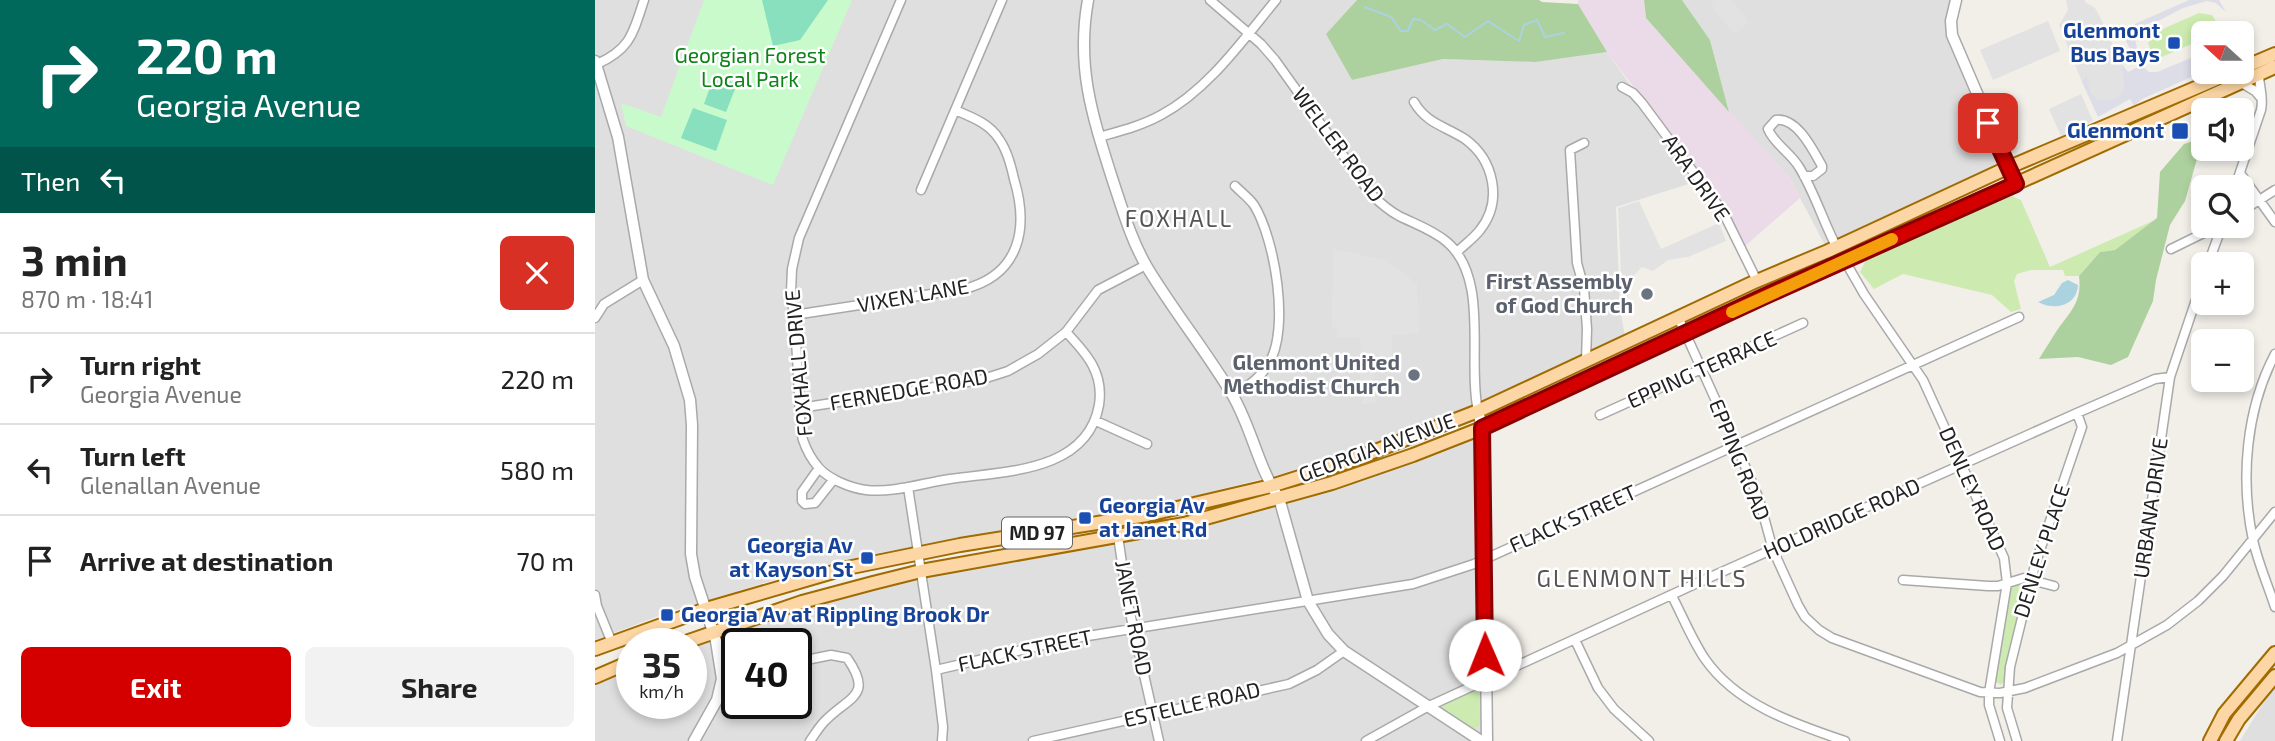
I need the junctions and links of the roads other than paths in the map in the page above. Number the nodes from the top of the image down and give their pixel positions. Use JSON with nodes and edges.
{"nodes":[{"id":1,"x":644,"y":0,"type":"edge"},
{"id":2,"x":901,"y":0,"type":"edge"},
{"id":3,"x":1002,"y":0,"type":"edge"},
{"id":4,"x":1088,"y":0,"type":"edge"},
{"id":5,"x":1210,"y":0,"type":"edge"},
{"id":6,"x":1276,"y":0,"type":"edge"},
{"id":7,"x":1956,"y":0,"type":"edge"},
{"id":8,"x":1248,"y":33,"type":"junction"},
{"id":9,"x":2275,"y":54,"type":"edge"},
{"id":10,"x":596,"y":62,"type":"edge"},
{"id":11,"x":2254,"y":63,"type":"edge"},
{"id":12,"x":2275,"y":67,"type":"edge"},
{"id":13,"x":2259,"y":74,"type":"junction"},
{"id":14,"x":2254,"y":75,"type":"edge"},
{"id":15,"x":2218,"y":84,"type":"edge"},
{"id":16,"x":2222,"y":84,"type":"edge"},
{"id":17,"x":2246,"y":84,"type":"edge"},
{"id":18,"x":1622,"y":87,"type":"dead end"},
{"id":19,"x":2263,"y":100,"type":"junction"},
{"id":20,"x":1414,"y":102,"type":"dead end"},
{"id":21,"x":955,"y":110,"type":"junction"},
{"id":22,"x":1099,"y":137,"type":"junction"},
{"id":23,"x":1584,"y":143,"type":"dead end"},
{"id":24,"x":2007,"y":167,"type":"junction"},
{"id":25,"x":2240,"y":173,"type":"joint"},
{"id":26,"x":1804,"y":176,"type":"junction"},
{"id":27,"x":2016,"y":184,"type":"junction"},
{"id":28,"x":1235,"y":186,"type":"dead end"},
{"id":29,"x":921,"y":190,"type":"dead end"},
{"id":30,"x":2275,"y":190,"type":"edge"},
{"id":31,"x":2259,"y":200,"type":"junction"},
{"id":32,"x":2254,"y":203,"type":"edge"},
{"id":33,"x":2275,"y":222,"type":"edge"},
{"id":34,"x":2194,"y":238,"type":"edge"},
{"id":35,"x":1836,"y":246,"type":"junction"},
{"id":36,"x":2171,"y":249,"type":"dead end"},
{"id":37,"x":1457,"y":252,"type":"junction"},
{"id":38,"x":1845,"y":261,"type":"junction"},
{"id":39,"x":1146,"y":265,"type":"junction"},
{"id":40,"x":643,"y":280,"type":"junction"},
{"id":41,"x":1756,"y":281,"type":"junction"},
{"id":42,"x":795,"y":315,"type":"junction"},
{"id":43,"x":2191,"y":315,"type":"edge"},
{"id":44,"x":1678,"y":317,"type":"junction"},
{"id":45,"x":2019,"y":317,"type":"dead end"},
{"id":46,"x":595,"y":318,"type":"edge"},
{"id":47,"x":1803,"y":323,"type":"dead end"},
{"id":48,"x":1066,"y":332,"type":"junction"},
{"id":49,"x":1686,"y":334,"type":"junction"},
{"id":50,"x":2275,"y":354,"type":"edge"},
{"id":51,"x":1586,"y":361,"type":"junction"},
{"id":52,"x":1913,"y":364,"type":"junction"},
{"id":53,"x":1702,"y":370,"type":"junction"},
{"id":54,"x":2170,"y":377,"type":"junction"},
{"id":55,"x":1233,"y":396,"type":"junction"},
{"id":56,"x":800,"y":408,"type":"junction"},
{"id":57,"x":1478,"y":411,"type":"junction"},
{"id":58,"x":2077,"y":412,"type":"junction"},
{"id":59,"x":1600,"y":415,"type":"dead end"},
{"id":60,"x":1096,"y":421,"type":"junction"},
{"id":61,"x":1482,"y":428,"type":"junction"},
{"id":62,"x":1147,"y":444,"type":"dead end"},
{"id":63,"x":1736,"y":445,"type":"junction"},
{"id":64,"x":1961,"y":464,"type":"junction"},
{"id":65,"x":819,"y":468,"type":"junction"},
{"id":66,"x":834,"y":479,"type":"junction"},
{"id":67,"x":1271,"y":486,"type":"junction"},
{"id":68,"x":908,"y":487,"type":"junction"},
{"id":69,"x":1279,"y":498,"type":"junction"},
{"id":70,"x":2275,"y":512,"type":"edge"},
{"id":71,"x":1118,"y":536,"type":"junction"},
{"id":72,"x":2253,"y":540,"type":"junction"},
{"id":73,"x":1773,"y":550,"type":"junction"},
{"id":74,"x":918,"y":553,"type":"junction"},
{"id":75,"x":1484,"y":559,"type":"junction"},
{"id":76,"x":921,"y":571,"type":"junction"},
{"id":77,"x":2031,"y":579,"type":"junction"},
{"id":78,"x":1903,"y":580,"type":"dead end"},
{"id":79,"x":2007,"y":583,"type":"junction"},
{"id":80,"x":2054,"y":586,"type":"dead end"},
{"id":81,"x":595,"y":595,"type":"edge"},
{"id":82,"x":1672,"y":596,"type":"junction"},
{"id":83,"x":1308,"y":601,"type":"junction"},
{"id":84,"x":2275,"y":607,"type":"edge"},
{"id":85,"x":706,"y":609,"type":"junction"},
{"id":86,"x":1134,"y":629,"type":"junction"},
{"id":87,"x":713,"y":631,"type":"junction"},
{"id":88,"x":707,"y":633,"type":"edge"},
{"id":89,"x":1575,"y":640,"type":"junction"},
{"id":90,"x":612,"y":643,"type":"junction"},
{"id":91,"x":2131,"y":645,"type":"junction"},
{"id":92,"x":595,"y":649,"type":"edge"},
{"id":93,"x":1344,"y":651,"type":"junction"},
{"id":94,"x":2275,"y":653,"type":"edge"},
{"id":95,"x":812,"y":658,"type":"edge"},
{"id":96,"x":616,"y":668,"type":"edge"},
{"id":97,"x":721,"y":668,"type":"edge"},
{"id":98,"x":936,"y":670,"type":"junction"},
{"id":99,"x":2275,"y":676,"type":"edge"},
{"id":100,"x":595,"y":677,"type":"edge"},
{"id":101,"x":1486,"y":679,"type":"junction"},
{"id":102,"x":721,"y":683,"type":"edge"},
{"id":103,"x":2007,"y":691,"type":"junction"},
{"id":104,"x":1989,"y":693,"type":"junction"},
{"id":105,"x":1427,"y":707,"type":"junction"},
{"id":106,"x":1153,"y":714,"type":"junction"},
{"id":107,"x":694,"y":741,"type":"edge"},
{"id":108,"x":810,"y":741,"type":"edge"},
{"id":109,"x":942,"y":741,"type":"edge"},
{"id":110,"x":1033,"y":741,"type":"edge"},
{"id":111,"x":1159,"y":741,"type":"edge"},
{"id":112,"x":1366,"y":741,"type":"edge"},
{"id":113,"x":1481,"y":741,"type":"edge"},
{"id":114,"x":1487,"y":741,"type":"edge"},
{"id":115,"x":1649,"y":741,"type":"edge"},
{"id":116,"x":1845,"y":741,"type":"edge"},
{"id":117,"x":2000,"y":741,"type":"edge"},
{"id":118,"x":2017,"y":741,"type":"edge"},
{"id":119,"x":2117,"y":741,"type":"edge"},
{"id":120,"x":2210,"y":741,"type":"edge"},
{"id":121,"x":2226,"y":741,"type":"edge"}],
"edges":[{"from":1,"to":10,"type":"street"},
{"from":2,"to":42,"type":"street","name":"FOXHALL DRIVE"},
{"from":3,"to":21,"type":"street"},
{"from":4,"to":22,"type":"street"},
{"from":5,"to":8,"type":"street","name":"WELLER ROAD"},
{"from":6,"to":8,"type":"street"},
{"from":7,"to":24,"type":"street"},
{"from":8,"to":22,"type":"street"},
{"from":8,"to":37,"type":"street","name":"WELLER ROAD"},
{"from":9,"to":11,"type":"main road"},
{"from":10,"to":40,"type":"street"},
{"from":12,"to":13,"type":"main road","name":"GEORGIA AVENUE","number":"MD 97"},
{"from":13,"to":14,"type":"main road","name":"GEORGIA AVENUE","number":"MD 97"},
{"from":13,"to":19,"type":"street"},
{"from":15,"to":24,"type":"main road","name":"GEORGIA AVENUE","number":"MD 97"},
{"from":16,"to":27,"type":"main road","name":"GEORGIA AVENUE","number":"MD 97"},
{"from":17,"to":19,"type":"street"},
{"from":18,"to":41,"type":"street","name":"ARA DRIVE"},
{"from":19,"to":25,"type":"street"},
{"from":20,"to":37,"type":"street"},
{"from":21,"to":29,"type":"street"},
{"from":21,"to":42,"type":"street","name":"VIXEN LANE"},
{"from":22,"to":39,"type":"street"},
{"from":23,"to":51,"type":"street"},
{"from":24,"to":27,"type":"street"},
{"from":24,"to":35,"type":"main road","name":"GEORGIA AVENUE","number":"MD 97"},
{"from":25,"to":31,"type":"street"},
{"from":26,"to":26,"type":"street"},
{"from":26,"to":35,"type":"street"},
{"from":27,"to":38,"type":"main road","name":"GEORGIA AVENUE","number":"MD 97"},
{"from":28,"to":55,"type":"street"},
{"from":30,"to":31,"type":"street"},
{"from":31,"to":32,"type":"street"},
{"from":31,"to":33,"type":"street"},
{"from":34,"to":36,"type":"street"},
{"from":35,"to":41,"type":"main road","name":"GEORGIA AVENUE","number":"MD 97"},
{"from":37,"to":57,"type":"street","name":"WELLER ROAD"},
{"from":38,"to":49,"type":"main road","name":"GEORGIA AVENUE","number":"MD 97"},
{"from":38,"to":52,"type":"street","name":"DENLEY ROAD"},
{"from":39,"to":48,"type":"street","name":"FERNEDGE ROAD"},
{"from":39,"to":55,"type":"street"},
{"from":40,"to":46,"type":"street"},
{"from":40,"to":85,"type":"street"},
{"from":41,"to":44,"type":"main road","name":"GEORGIA AVENUE","number":"MD 97"},
{"from":42,"to":56,"type":"street","name":"FOXHALL DRIVE"},
{"from":43,"to":54,"type":"street","name":"URBANA DRIVE"},
{"from":44,"to":49,"type":"street","name":"EPPING ROAD"},
{"from":44,"to":51,"type":"main road","name":"GEORGIA AVENUE","number":"MD 97"},
{"from":45,"to":52,"type":"street","name":"FLACK STREET"},
{"from":47,"to":53,"type":"street","name":"EPPING TERRACE"},
{"from":48,"to":56,"type":"street","name":"FERNEDGE ROAD"},
{"from":48,"to":60,"type":"street"},
{"from":49,"to":53,"type":"street","name":"EPPING ROAD"},
{"from":49,"to":61,"type":"main road","name":"GEORGIA AVENUE","number":"MD 97"},
{"from":50,"to":72,"type":"street"},
{"from":51,"to":57,"type":"main road","name":"GEORGIA AVENUE","number":"MD 97"},
{"from":52,"to":63,"type":"street","name":"FLACK STREET"},
{"from":52,"to":64,"type":"street","name":"DENLEY ROAD"},
{"from":53,"to":59,"type":"street","name":"EPPING TERRACE"},
{"from":53,"to":63,"type":"street","name":"EPPING ROAD"},
{"from":54,"to":58,"type":"street","name":"HOLDRIDGE ROAD"},
{"from":54,"to":91,"type":"street","name":"URBANA DRIVE"},
{"from":55,"to":67,"type":"street"},
{"from":56,"to":65,"type":"street","name":"FOXHALL DRIVE"},
{"from":57,"to":61,"type":"street","name":"WELLER ROAD"},
{"from":57,"to":67,"type":"main road","name":"GEORGIA AVENUE","number":"MD 97"},
{"from":58,"to":64,"type":"street","name":"HOLDRIDGE ROAD"},
{"from":58,"to":77,"type":"street","name":"DENLEY PLACE"},
{"from":60,"to":62,"type":"street"},
{"from":60,"to":68,"type":"street","name":"FOXHALL DRIVE"},
{"from":61,"to":69,"type":"main road","name":"GEORGIA AVENUE","number":"MD 97"},
{"from":61,"to":75,"type":"street","name":"WELLER ROAD"},
{"from":63,"to":73,"type":"street","name":"EPPING ROAD"},
{"from":63,"to":75,"type":"street","name":"FLACK STREET"},
{"from":64,"to":73,"type":"street","name":"HOLDRIDGE ROAD"},
{"from":64,"to":79,"type":"street","name":"DENLEY ROAD"},
{"from":65,"to":66,"type":"street","name":"FOXHALL DRIVE"},
{"from":65,"to":66,"type":"street"},
{"from":66,"to":68,"type":"street","name":"FOXHALL DRIVE"},
{"from":67,"to":69,"type":"street"},
{"from":67,"to":74,"type":"main road","name":"GEORGIA AVENUE","number":"MD 97"},
{"from":68,"to":74,"type":"street"},
{"from":69,"to":71,"type":"main road","name":"GEORGIA AVENUE","number":"MD 97"},
{"from":69,"to":83,"type":"street"},
{"from":70,"to":72,"type":"street","name":"EPPING ROAD"},
{"from":71,"to":76,"type":"main road","name":"GEORGIA AVENUE","number":"MD 97"},
{"from":71,"to":86,"type":"street","name":"JANET ROAD"},
{"from":72,"to":84,"type":"street"},
{"from":72,"to":91,"type":"street","name":"EPPING ROAD"},
{"from":73,"to":82,"type":"street","name":"HOLDRIDGE ROAD"},
{"from":73,"to":104,"type":"street","name":"EPPING ROAD"},
{"from":74,"to":76,"type":"street"},
{"from":74,"to":85,"type":"main road","name":"GEORGIA AVENUE","number":"MD 97"},
{"from":75,"to":83,"type":"street","name":"FLACK STREET"},
{"from":75,"to":101,"type":"street","name":"WELLER ROAD"},
{"from":76,"to":87,"type":"main road","name":"GEORGIA AVENUE","number":"MD 97"},
{"from":76,"to":98,"type":"street"},
{"from":77,"to":79,"type":"street"},
{"from":77,"to":80,"type":"street"},
{"from":77,"to":103,"type":"street","name":"DENLEY PLACE"},
{"from":78,"to":79,"type":"street"},
{"from":79,"to":104,"type":"street","name":"DENLEY ROAD"},
{"from":81,"to":90,"type":"street"},
{"from":82,"to":89,"type":"street","name":"HOLDRIDGE ROAD"},
{"from":82,"to":116,"type":"street"},
{"from":83,"to":86,"type":"street","name":"FLACK STREET"},
{"from":83,"to":93,"type":"street"},
{"from":85,"to":87,"type":"street"},
{"from":85,"to":90,"type":"main road","name":"GEORGIA AVENUE","number":"MD 97"},
{"from":86,"to":98,"type":"street","name":"FLACK STREET"},
{"from":86,"to":106,"type":"street","name":"JANET ROAD"},
{"from":87,"to":88,"type":"main road","name":"GEORGIA AVENUE","number":"MD 97"},
{"from":87,"to":97,"type":"street"},
{"from":89,"to":101,"type":"street","name":"HOLDRIDGE ROAD"},
{"from":89,"to":115,"type":"street"},
{"from":90,"to":92,"type":"main road","name":"GEORGIA AVENUE","number":"MD 97"},
{"from":91,"to":103,"type":"street","name":"EPPING ROAD"},
{"from":91,"to":119,"type":"street","name":"URBANA DRIVE"},
{"from":93,"to":105,"type":"street"},
{"from":93,"to":106,"type":"street","name":"ESTELLE ROAD"},
{"from":94,"to":120,"type":"main road"},
{"from":95,"to":108,"type":"street"},
{"from":96,"to":100,"type":"main road"},
{"from":98,"to":109,"type":"street"},
{"from":99,"to":121,"type":"main road"},
{"from":101,"to":105,"type":"street","name":"HOLDRIDGE ROAD"},
{"from":101,"to":114,"type":"street","name":"WELLER ROAD"},
{"from":102,"to":107,"type":"street"},
{"from":103,"to":104,"type":"street","name":"EPPING ROAD"},
{"from":103,"to":118,"type":"street"},
{"from":104,"to":117,"type":"street","name":"DENLEY ROAD"},
{"from":105,"to":112,"type":"street","name":"HOLDRIDGE ROAD"},
{"from":105,"to":113,"type":"street"},
{"from":106,"to":110,"type":"street","name":"ESTELLE ROAD"},
{"from":106,"to":111,"type":"street","name":"JANET ROAD"}]}
